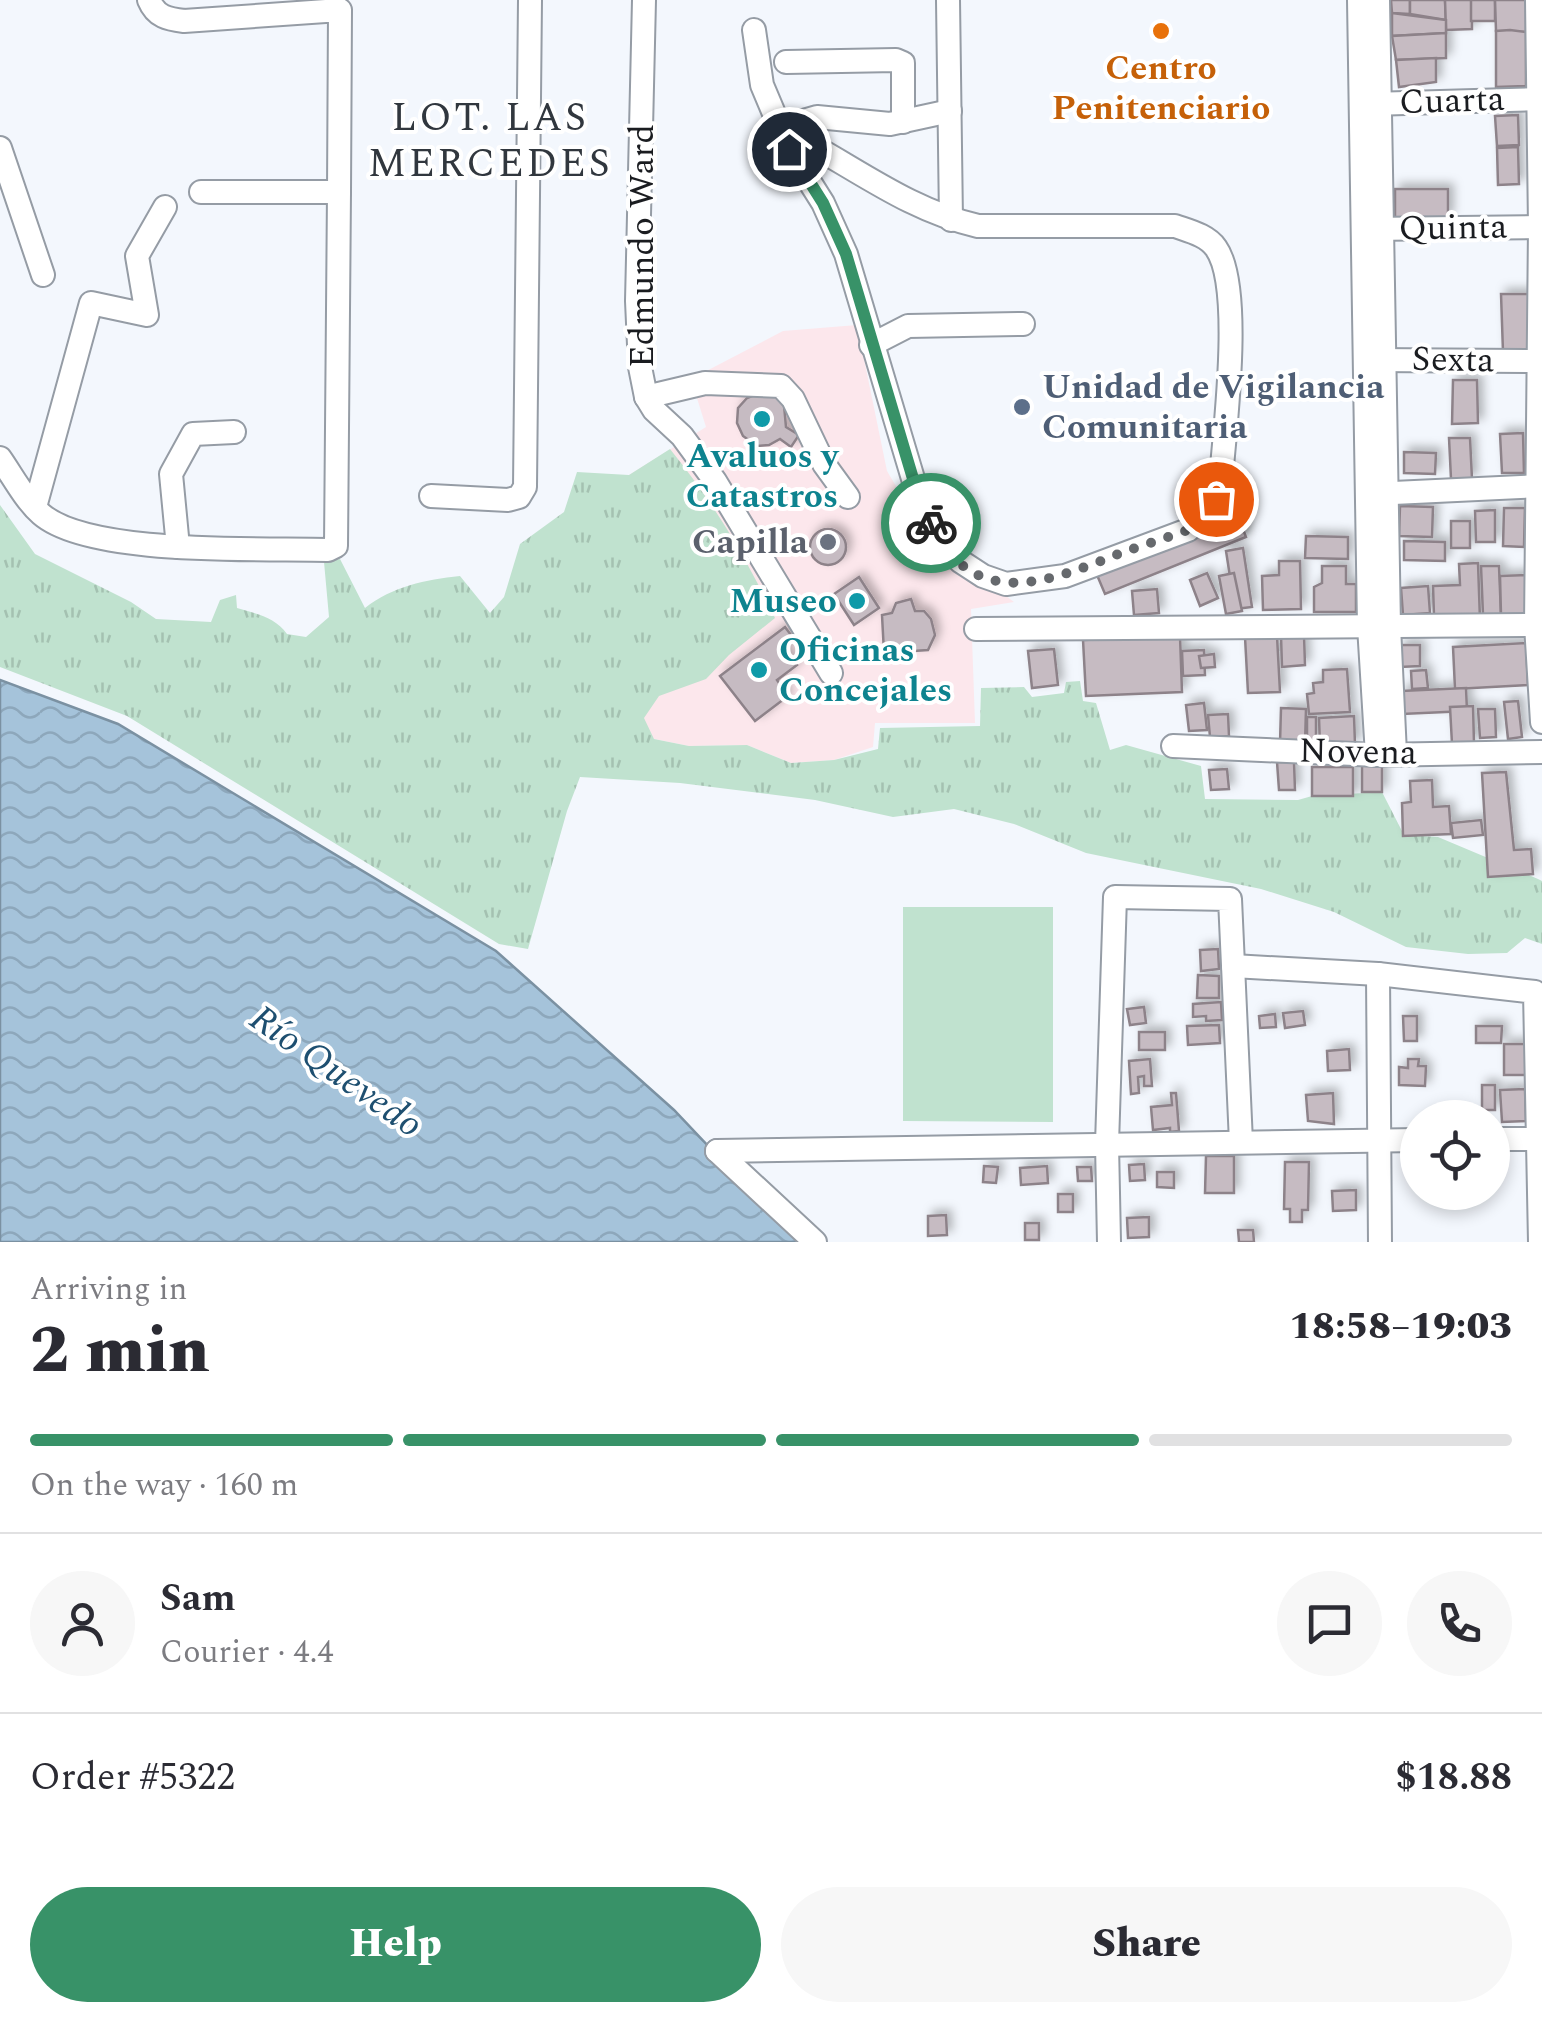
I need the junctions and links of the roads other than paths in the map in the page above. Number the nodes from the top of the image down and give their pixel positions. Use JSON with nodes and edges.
{"nodes":[{"id":1,"x":150,"y":0,"type":"edge"},
{"id":2,"x":530,"y":0,"type":"edge"},
{"id":3,"x":644,"y":0,"type":"edge"},
{"id":4,"x":948,"y":0,"type":"edge"},
{"id":5,"x":1359,"y":0,"type":"edge"},
{"id":6,"x":1378,"y":0,"type":"edge"},
{"id":7,"x":1536,"y":0,"type":"edge"},
{"id":8,"x":340,"y":5,"type":"edge"},
{"id":9,"x":754,"y":30,"type":"dead end"},
{"id":10,"x":786,"y":62,"type":"dead end"},
{"id":11,"x":1541,"y":98,"type":"edge"},
{"id":12,"x":1372,"y":104,"type":"junction"},
{"id":13,"x":950,"y":111,"type":"junction"},
{"id":14,"x":903,"y":122,"type":"junction"},
{"id":15,"x":779,"y":128,"type":"junction"},
{"id":16,"x":0,"y":148,"type":"edge"},
{"id":17,"x":201,"y":192,"type":"dead end"},
{"id":18,"x":339,"y":192,"type":"junction"},
{"id":19,"x":165,"y":207,"type":"dead end"},
{"id":20,"x":952,"y":220,"type":"junction"},
{"id":21,"x":1541,"y":227,"type":"edge"},
{"id":22,"x":1373,"y":229,"type":"junction"},
{"id":23,"x":43,"y":275,"type":"dead end"},
{"id":24,"x":1023,"y":324,"type":"dead end"},
{"id":25,"x":871,"y":345,"type":"junction"},
{"id":26,"x":1375,"y":360,"type":"junction"},
{"id":27,"x":1541,"y":361,"type":"edge"},
{"id":28,"x":646,"y":397,"type":"junction"},
{"id":29,"x":234,"y":432,"type":"dead end"},
{"id":30,"x":0,"y":458,"type":"edge"},
{"id":31,"x":1541,"y":486,"type":"edge"},
{"id":32,"x":1378,"y":493,"type":"junction"},
{"id":33,"x":431,"y":496,"type":"dead end"},
{"id":34,"x":848,"y":497,"type":"dead end"},
{"id":35,"x":35,"y":507,"type":"junction"},
{"id":36,"x":178,"y":547,"type":"junction"},
{"id":37,"x":1536,"y":625,"type":"junction"},
{"id":38,"x":1379,"y":626,"type":"junction"},
{"id":39,"x":976,"y":629,"type":"dead end"},
{"id":40,"x":831,"y":674,"type":"dead end"},
{"id":41,"x":1542,"y":722,"type":"edge"},
{"id":42,"x":1174,"y":746,"type":"dead end"},
{"id":43,"x":1542,"y":752,"type":"edge"},
{"id":44,"x":1386,"y":755,"type":"junction"},
{"id":45,"x":1233,"y":966,"type":"junction"},
{"id":46,"x":1378,"y":974,"type":"junction"},
{"id":47,"x":1539,"y":1013,"type":"edge"},
{"id":48,"x":1540,"y":1139,"type":"edge"},
{"id":49,"x":1378,"y":1140,"type":"junction"},
{"id":50,"x":1400,"y":1140,"type":"edge"},
{"id":51,"x":1510,"y":1140,"type":"edge"},
{"id":52,"x":1241,"y":1142,"type":"junction"},
{"id":53,"x":1107,"y":1144,"type":"junction"},
{"id":54,"x":815,"y":1242,"type":"edge"},
{"id":55,"x":1110,"y":1242,"type":"edge"},
{"id":56,"x":1380,"y":1242,"type":"edge"},
{"id":57,"x":1540,"y":1242,"type":"edge"}],
"edges":[{"from":1,"to":8,"type":"street"},
{"from":2,"to":33,"type":"street"},
{"from":3,"to":28,"type":"street","name":"Edmundo Ward"},
{"from":4,"to":13,"type":"street"},
{"from":5,"to":12,"type":"street"},
{"from":6,"to":12,"type":"street"},
{"from":7,"to":11,"type":"street"},
{"from":8,"to":18,"type":"street"},
{"from":9,"to":15,"type":"street"},
{"from":10,"to":14,"type":"street"},
{"from":11,"to":12,"type":"street","name":"Cuarta"},
{"from":11,"to":21,"type":"street"},
{"from":12,"to":22,"type":"street"},
{"from":13,"to":14,"type":"street"},
{"from":13,"to":20,"type":"street"},
{"from":14,"to":15,"type":"street"},
{"from":15,"to":20,"type":"street"},
{"from":15,"to":25,"type":"street"},
{"from":16,"to":23,"type":"street"},
{"from":17,"to":18,"type":"street"},
{"from":18,"to":36,"type":"street"},
{"from":19,"to":35,"type":"street"},
{"from":20,"to":25,"type":"street"},
{"from":21,"to":22,"type":"street","name":"Quinta"},
{"from":21,"to":27,"type":"street"},
{"from":22,"to":26,"type":"street"},
{"from":24,"to":25,"type":"street"},
{"from":26,"to":27,"type":"street","name":"Sexta"},
{"from":26,"to":32,"type":"street"},
{"from":27,"to":31,"type":"street"},
{"from":28,"to":34,"type":"street"},
{"from":28,"to":40,"type":"street","name":"Edmundo Ward"},
{"from":29,"to":36,"type":"street"},
{"from":30,"to":35,"type":"street"},
{"from":31,"to":32,"type":"street"},
{"from":31,"to":37,"type":"street"},
{"from":32,"to":38,"type":"street"},
{"from":35,"to":36,"type":"street"},
{"from":37,"to":38,"type":"street"},
{"from":37,"to":41,"type":"street"},
{"from":38,"to":39,"type":"street"},
{"from":38,"to":44,"type":"street"},
{"from":42,"to":44,"type":"street","name":"Novena"},
{"from":43,"to":44,"type":"street","name":"Novena"},
{"from":45,"to":46,"type":"street"},
{"from":45,"to":52,"type":"street"},
{"from":45,"to":53,"type":"street"},
{"from":46,"to":47,"type":"street"},
{"from":46,"to":49,"type":"street"},
{"from":47,"to":48,"type":"street"},
{"from":48,"to":51,"type":"street"},
{"from":48,"to":57,"type":"street"},
{"from":49,"to":50,"type":"street"},
{"from":49,"to":52,"type":"street"},
{"from":49,"to":56,"type":"street"},
{"from":52,"to":53,"type":"street"},
{"from":53,"to":54,"type":"street"},
{"from":53,"to":55,"type":"street"}]}
